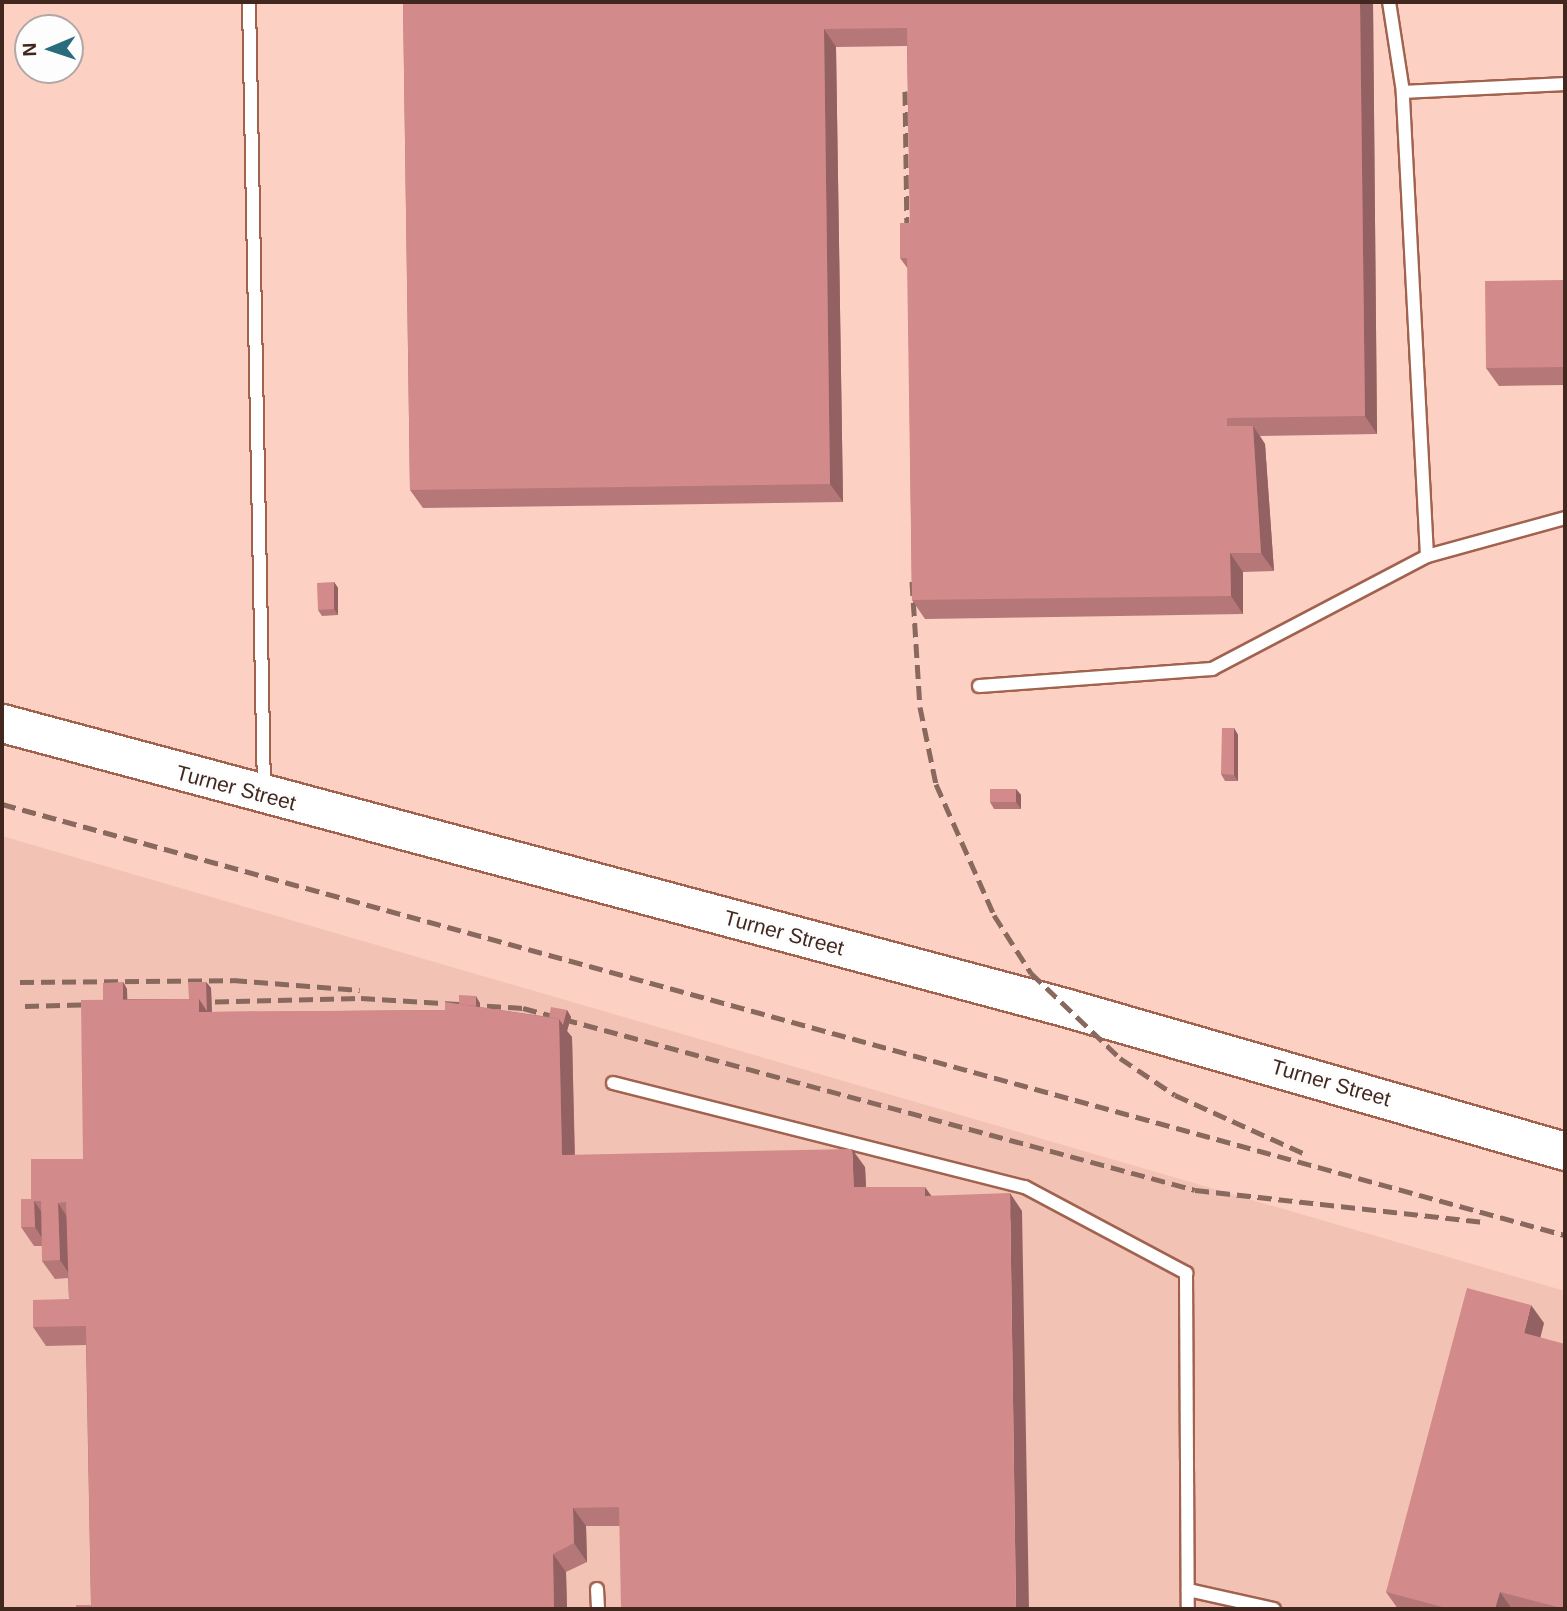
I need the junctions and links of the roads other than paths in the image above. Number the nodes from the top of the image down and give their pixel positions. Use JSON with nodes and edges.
{"nodes":[{"id":1,"x":248,"y":2,"type":"edge"},
{"id":2,"x":1390,"y":2,"type":"edge"},
{"id":3,"x":1565,"y":84,"type":"edge"},
{"id":4,"x":1403,"y":92,"type":"junction"},
{"id":5,"x":1565,"y":518,"type":"edge"},
{"id":6,"x":1427,"y":556,"type":"junction"},
{"id":7,"x":979,"y":686,"type":"dead end"},
{"id":8,"x":2,"y":723,"type":"edge"},
{"id":9,"x":264,"y":796,"type":"junction"},
{"id":10,"x":613,"y":1083,"type":"dead end"},
{"id":11,"x":1565,"y":1151,"type":"edge"},
{"id":12,"x":597,"y":1589,"type":"dead end"},
{"id":13,"x":1188,"y":1590,"type":"junction"},
{"id":14,"x":598,"y":1609,"type":"edge"},
{"id":15,"x":1188,"y":1609,"type":"edge"},
{"id":16,"x":1275,"y":1609,"type":"edge"}],
"edges":[{"from":1,"to":9,"type":"lane"},
{"from":2,"to":4,"type":"lane"},
{"from":3,"to":4,"type":"lane"},
{"from":4,"to":6,"type":"lane"},
{"from":5,"to":6,"type":"lane"},
{"from":6,"to":7,"type":"lane"},
{"from":8,"to":9,"type":"street","name":"Turner Street"},
{"from":9,"to":11,"type":"street","name":"Turner Street"},
{"from":10,"to":13,"type":"lane"},
{"from":12,"to":14,"type":"lane"},
{"from":13,"to":15,"type":"lane"},
{"from":13,"to":16,"type":"lane"}]}
